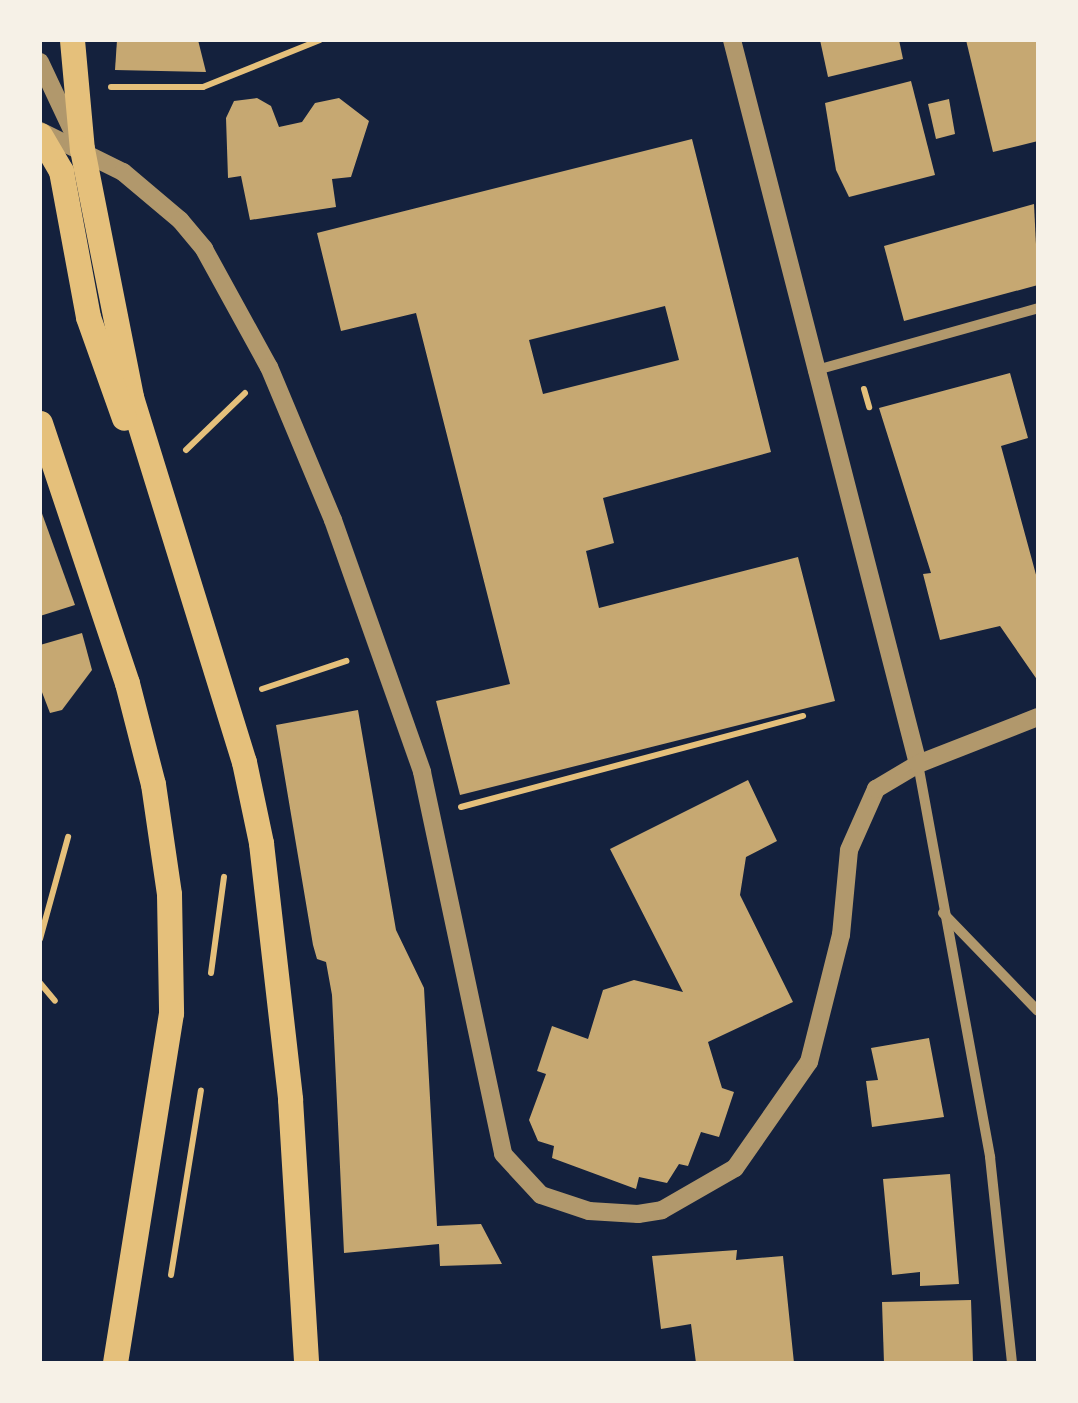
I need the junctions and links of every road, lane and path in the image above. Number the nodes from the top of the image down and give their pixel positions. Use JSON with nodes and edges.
{"nodes":[{"id":1,"x":72,"y":40,"type":"edge"},
{"id":2,"x":320,"y":40,"type":"edge"},
{"id":3,"x":732,"y":40,"type":"edge"},
{"id":4,"x":40,"y":62,"type":"edge"},
{"id":5,"x":104,"y":86,"type":"dead end"},
{"id":6,"x":40,"y":133,"type":"edge"},
{"id":7,"x":82,"y":150,"type":"junction"},
{"id":8,"x":1038,"y":308,"type":"edge"},
{"id":9,"x":269,"y":368,"type":"junction"},
{"id":10,"x":812,"y":371,"type":"junction"},
{"id":11,"x":40,"y":423,"type":"edge"},
{"id":12,"x":155,"y":477,"type":"junction"},
{"id":13,"x":169,"y":524,"type":"junction"},
{"id":14,"x":385,"y":668,"type":"junction"},
{"id":15,"x":262,"y":689,"type":"dead end"},
{"id":16,"x":803,"y":716,"type":"dead end"},
{"id":17,"x":1038,"y":717,"type":"edge"},
{"id":18,"x":918,"y":764,"type":"junction"},
{"id":19,"x":467,"y":806,"type":"dead end"},
{"id":20,"x":68,"y":837,"type":"dead end"},
{"id":21,"x":942,"y":912,"type":"junction"},
{"id":22,"x":40,"y":939,"type":"edge"},
{"id":23,"x":40,"y":983,"type":"edge"},
{"id":24,"x":54,"y":1001,"type":"dead end"},
{"id":25,"x":1038,"y":1011,"type":"edge"},
{"id":26,"x":114,"y":1363,"type":"edge"},
{"id":27,"x":306,"y":1363,"type":"edge"},
{"id":28,"x":1012,"y":1363,"type":"edge"}],
"edges":[{"from":1,"to":7,"type":"main road"},
{"from":2,"to":5,"type":"path"},
{"from":3,"to":10,"type":"street"},
{"from":4,"to":7,"type":"street"},
{"from":6,"to":7,"type":"street"},
{"from":6,"to":13,"type":"main road"},
{"from":7,"to":9,"type":"street"},
{"from":7,"to":12,"type":"main road"},
{"from":8,"to":10,"type":"street"},
{"from":9,"to":12,"type":"path"},
{"from":9,"to":14,"type":"street"},
{"from":10,"to":18,"type":"street"},
{"from":11,"to":26,"type":"main road"},
{"from":12,"to":13,"type":"main road"},
{"from":13,"to":27,"type":"main road"},
{"from":14,"to":15,"type":"path"},
{"from":14,"to":18,"type":"street"},
{"from":16,"to":19,"type":"path"},
{"from":17,"to":18,"type":"street"},
{"from":18,"to":21,"type":"street"},
{"from":20,"to":22,"type":"path"},
{"from":21,"to":25,"type":"street"},
{"from":21,"to":28,"type":"street"},
{"from":23,"to":24,"type":"path"}]}
